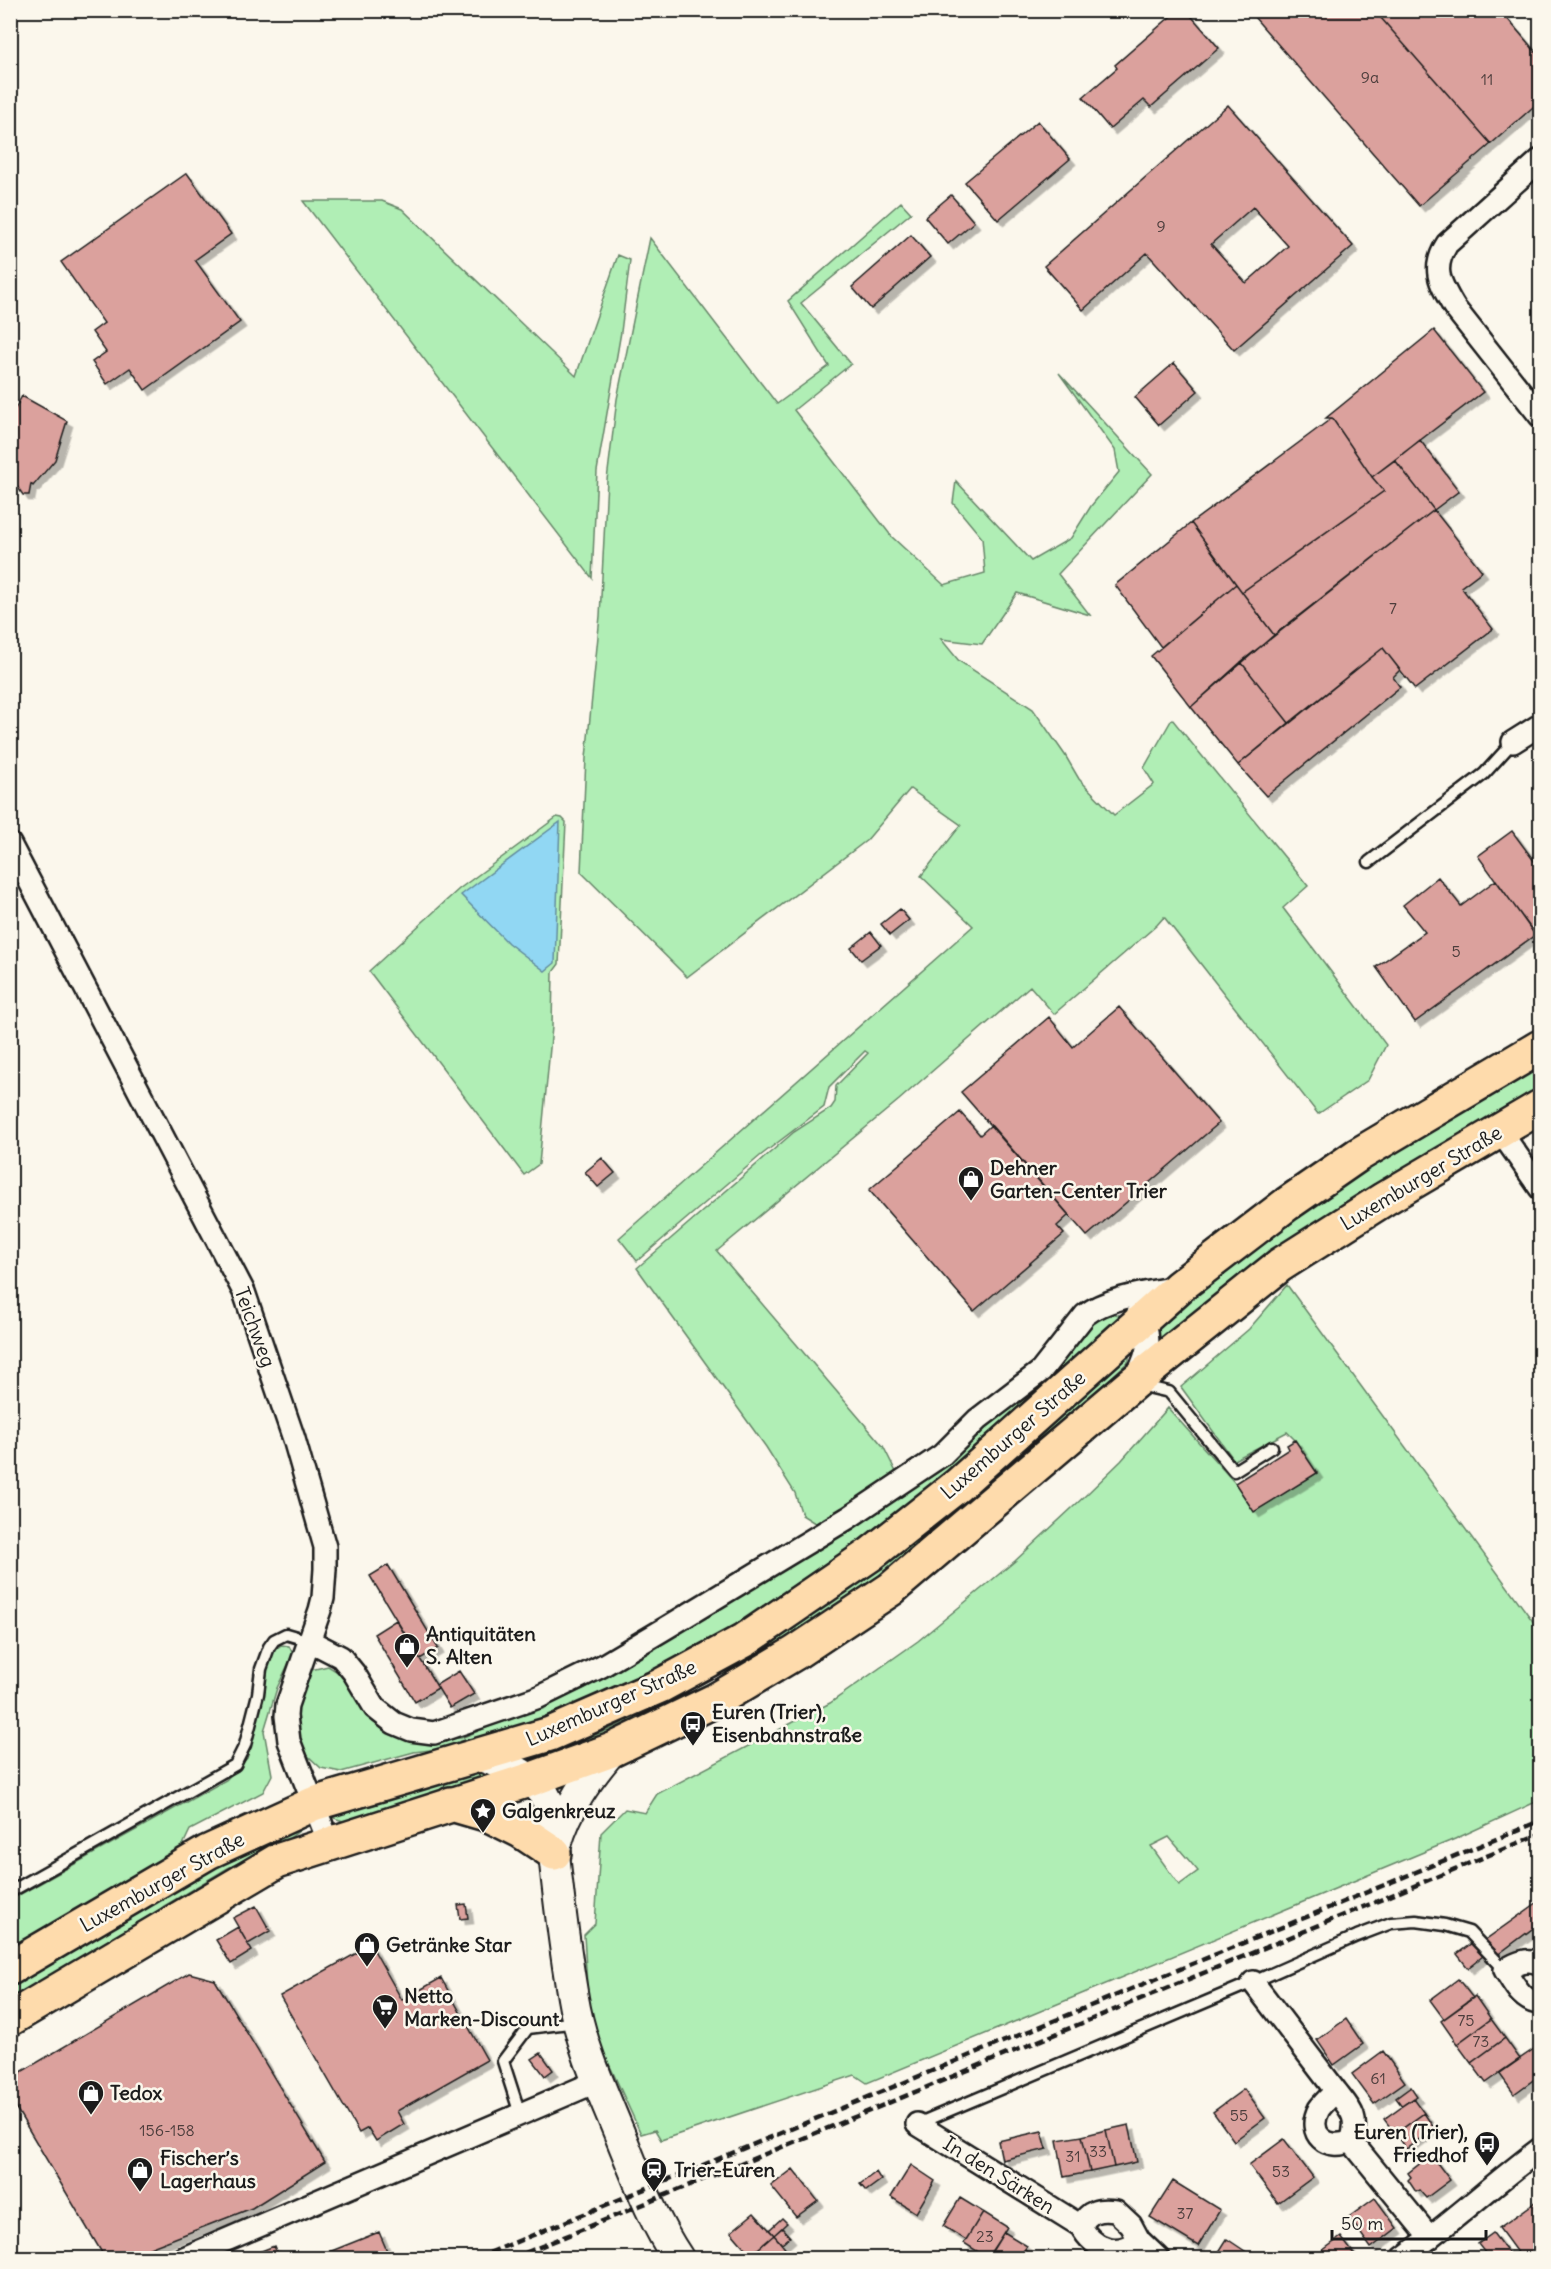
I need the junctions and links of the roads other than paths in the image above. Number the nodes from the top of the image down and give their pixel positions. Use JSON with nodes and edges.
{"nodes":[{"id":1,"x":1540,"y":160,"type":"edge"},
{"id":2,"x":1540,"y":416,"type":"edge"},
{"id":3,"x":1540,"y":725,"type":"edge"},
{"id":4,"x":1513,"y":742,"type":"joint"},
{"id":5,"x":10,"y":844,"type":"edge"},
{"id":6,"x":1369,"y":862,"type":"dead end"},
{"id":7,"x":1540,"y":1047,"type":"edge"},
{"id":8,"x":1540,"y":1107,"type":"edge"},
{"id":9,"x":1500,"y":1131,"type":"junction"},
{"id":10,"x":1540,"y":1188,"type":"edge"},
{"id":11,"x":1180,"y":1286,"type":"junction"},
{"id":12,"x":1117,"y":1301,"type":"junction"},
{"id":13,"x":1144,"y":1320,"type":"junction"},
{"id":14,"x":1132,"y":1383,"type":"junction"},
{"id":15,"x":1272,"y":1447,"type":"dead end"},
{"id":16,"x":310,"y":1641,"type":"junction"},
{"id":17,"x":550,"y":1734,"type":"junction"},
{"id":18,"x":612,"y":1750,"type":"junction"},
{"id":19,"x":480,"y":1756,"type":"junction"},
{"id":20,"x":529,"y":1780,"type":"junction"},
{"id":21,"x":313,"y":1804,"type":"junction"},
{"id":22,"x":451,"y":1804,"type":"junction"},
{"id":23,"x":329,"y":1843,"type":"junction"},
{"id":24,"x":554,"y":1853,"type":"junction"},
{"id":25,"x":10,"y":1892,"type":"edge"},
{"id":26,"x":1540,"y":1964,"type":"edge"},
{"id":27,"x":10,"y":1968,"type":"edge"},
{"id":28,"x":1505,"y":1970,"type":"junction"},
{"id":29,"x":1253,"y":1982,"type":"junction"},
{"id":30,"x":1540,"y":2004,"type":"edge"},
{"id":31,"x":10,"y":2019,"type":"edge"},
{"id":32,"x":579,"y":2021,"type":"junction"},
{"id":33,"x":598,"y":2080,"type":"junction"},
{"id":34,"x":1336,"y":2091,"type":"junction"},
{"id":35,"x":520,"y":2114,"type":"junction"},
{"id":36,"x":917,"y":2124,"type":"joint"},
{"id":37,"x":1351,"y":2141,"type":"junction"},
{"id":38,"x":1540,"y":2149,"type":"edge"},
{"id":39,"x":1081,"y":2226,"type":"junction"},
{"id":40,"x":1430,"y":2238,"type":"junction"},
{"id":41,"x":1139,"y":2240,"type":"junction"},
{"id":42,"x":184,"y":2259,"type":"edge"},
{"id":43,"x":678,"y":2259,"type":"edge"},
{"id":44,"x":1158,"y":2259,"type":"edge"},
{"id":45,"x":1403,"y":2259,"type":"edge"}],
"edges":[{"from":1,"to":2,"type":"street"},
{"from":3,"to":4,"type":"street"},
{"from":4,"to":6,"type":"lane"},
{"from":5,"to":16,"type":"street","name":"Teichweg"},
{"from":7,"to":11,"type":"main road","name":"Luxemburger Straße"},
{"from":8,"to":9,"type":"main road","name":"Luxemburger Straße"},
{"from":9,"to":10,"type":"street"},
{"from":9,"to":14,"type":"main road","name":"Luxemburger Straße"},
{"from":11,"to":12,"type":"street","name":"Luxemburger Straße"},
{"from":11,"to":13,"type":"main road","name":"Luxemburger Straße"},
{"from":12,"to":13,"type":"street"},
{"from":12,"to":16,"type":"street","name":"Luxemburger Straße"},
{"from":13,"to":14,"type":"street","name":"Luxemburger Straße"},
{"from":13,"to":17,"type":"main road","name":"Luxemburger Straße"},
{"from":14,"to":15,"type":"lane"},
{"from":14,"to":18,"type":"main road","name":"Luxemburger Straße"},
{"from":16,"to":21,"type":"street","name":"Teichweg"},
{"from":16,"to":25,"type":"lane"},
{"from":17,"to":19,"type":"main road","name":"Luxemburger Straße"},
{"from":17,"to":20,"type":"street"},
{"from":18,"to":20,"type":"main road","name":"Luxemburger Straße"},
{"from":18,"to":24,"type":"street"},
{"from":19,"to":20,"type":"street"},
{"from":19,"to":21,"type":"main road","name":"Luxemburger Straße"},
{"from":20,"to":22,"type":"main road","name":"Luxemburger Straße"},
{"from":20,"to":24,"type":"street"},
{"from":21,"to":23,"type":"street","name":"Teichweg"},
{"from":21,"to":27,"type":"main road","name":"Luxemburger Straße"},
{"from":22,"to":23,"type":"main road","name":"Luxemburger Straße"},
{"from":22,"to":24,"type":"main road"},
{"from":23,"to":31,"type":"main road","name":"Luxemburger Straße"},
{"from":24,"to":32,"type":"street"},
{"from":26,"to":28,"type":"street"},
{"from":28,"to":29,"type":"lane"},
{"from":28,"to":30,"type":"street"},
{"from":29,"to":34,"type":"street"},
{"from":29,"to":36,"type":"lane"},
{"from":32,"to":33,"type":"street"},
{"from":32,"to":35,"type":"lane"},
{"from":33,"to":35,"type":"street"},
{"from":33,"to":43,"type":"street"},
{"from":34,"to":37,"type":"street"},
{"from":34,"to":37,"type":"street"},
{"from":35,"to":42,"type":"street"},
{"from":36,"to":39,"type":"street","name":"In den Särken"},
{"from":37,"to":40,"type":"street"},
{"from":38,"to":40,"type":"street"},
{"from":39,"to":41,"type":"street","name":"In den Särken"},
{"from":39,"to":41,"type":"street"},
{"from":40,"to":45,"type":"street"},
{"from":41,"to":44,"type":"street"}]}
